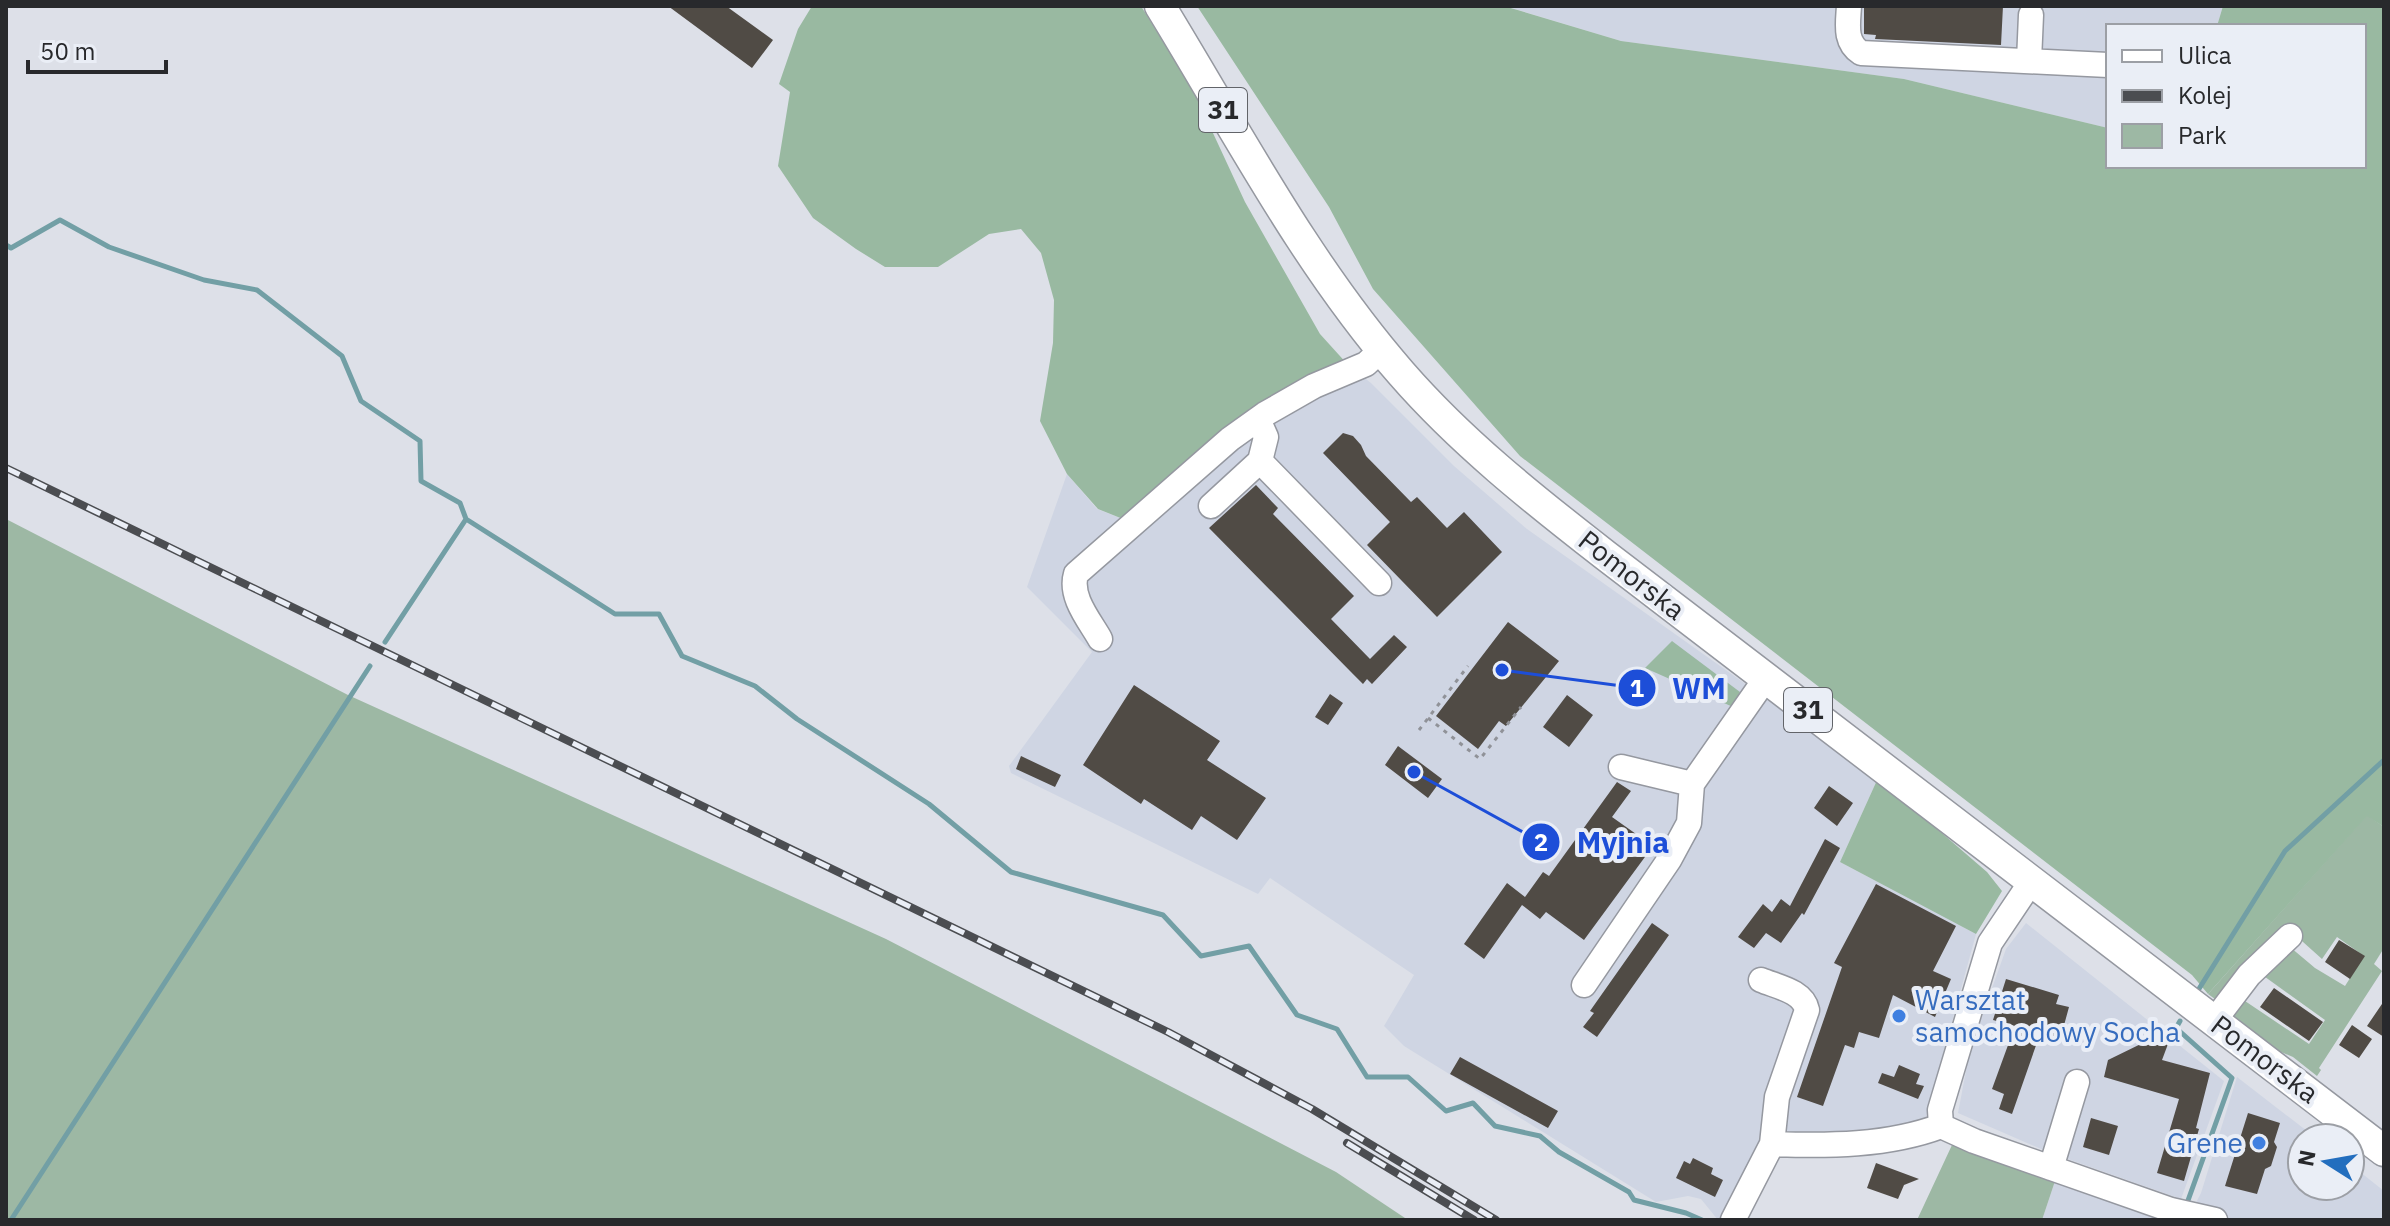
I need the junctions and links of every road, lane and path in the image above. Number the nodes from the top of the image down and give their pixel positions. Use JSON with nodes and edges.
{"nodes":[{"id":1,"x":1160,"y":6,"type":"edge"},
{"id":2,"x":1849,"y":6,"type":"edge"},
{"id":3,"x":2031,"y":15,"type":"dead end"},
{"id":4,"x":2029,"y":61,"type":"junction"},
{"id":5,"x":2106,"y":65,"type":"edge"},
{"id":6,"x":1382,"y":349,"type":"junction"},
{"id":7,"x":1258,"y":419,"type":"junction"},
{"id":8,"x":1260,"y":461,"type":"junction"},
{"id":9,"x":1211,"y":506,"type":"dead end"},
{"id":10,"x":1379,"y":583,"type":"dead end"},
{"id":11,"x":1100,"y":639,"type":"dead end"},
{"id":12,"x":1468,"y":666,"type":"dead end"},
{"id":13,"x":1766,"y":678,"type":"junction"},
{"id":14,"x":1521,"y":707,"type":"dead end"},
{"id":15,"x":1428,"y":718,"type":"junction"},
{"id":16,"x":1419,"y":730,"type":"dead end"},
{"id":17,"x":1621,"y":767,"type":"dead end"},
{"id":18,"x":1692,"y":784,"type":"junction"},
{"id":19,"x":2031,"y":882,"type":"junction"},
{"id":20,"x":2290,"y":936,"type":"dead end"},
{"id":21,"x":1761,"y":980,"type":"dead end"},
{"id":22,"x":1584,"y":985,"type":"dead end"},
{"id":23,"x":2214,"y":1021,"type":"junction"},
{"id":24,"x":2077,"y":1082,"type":"dead end"},
{"id":25,"x":1941,"y":1126,"type":"junction"},
{"id":26,"x":1772,"y":1144,"type":"junction"},
{"id":27,"x":2384,"y":1151,"type":"edge"},
{"id":28,"x":2051,"y":1168,"type":"junction"},
{"id":29,"x":1733,"y":1220,"type":"edge"},
{"id":30,"x":2215,"y":1220,"type":"edge"}],
"edges":[{"from":1,"to":6,"type":"main road","name":"Pomorska","number":"31"},
{"from":2,"to":4,"type":"street"},
{"from":3,"to":4,"type":"street"},
{"from":4,"to":5,"type":"street"},
{"from":6,"to":7,"type":"street"},
{"from":6,"to":13,"type":"main road","name":"Pomorska","number":"31"},
{"from":7,"to":8,"type":"street"},
{"from":7,"to":11,"type":"street"},
{"from":8,"to":9,"type":"street"},
{"from":8,"to":10,"type":"street"},
{"from":12,"to":15,"type":"path"},
{"from":13,"to":18,"type":"street"},
{"from":13,"to":19,"type":"main road","name":"Pomorska","number":"31"},
{"from":14,"to":15,"type":"path"},
{"from":15,"to":16,"type":"path"},
{"from":17,"to":18,"type":"street"},
{"from":18,"to":22,"type":"street"},
{"from":19,"to":23,"type":"main road","name":"Pomorska","number":"31"},
{"from":19,"to":25,"type":"street"},
{"from":20,"to":23,"type":"street"},
{"from":21,"to":26,"type":"street"},
{"from":23,"to":27,"type":"main road","name":"Pomorska","number":"31"},
{"from":24,"to":28,"type":"street"},
{"from":25,"to":26,"type":"street"},
{"from":25,"to":28,"type":"street"},
{"from":26,"to":29,"type":"street"},
{"from":28,"to":30,"type":"street"}]}
